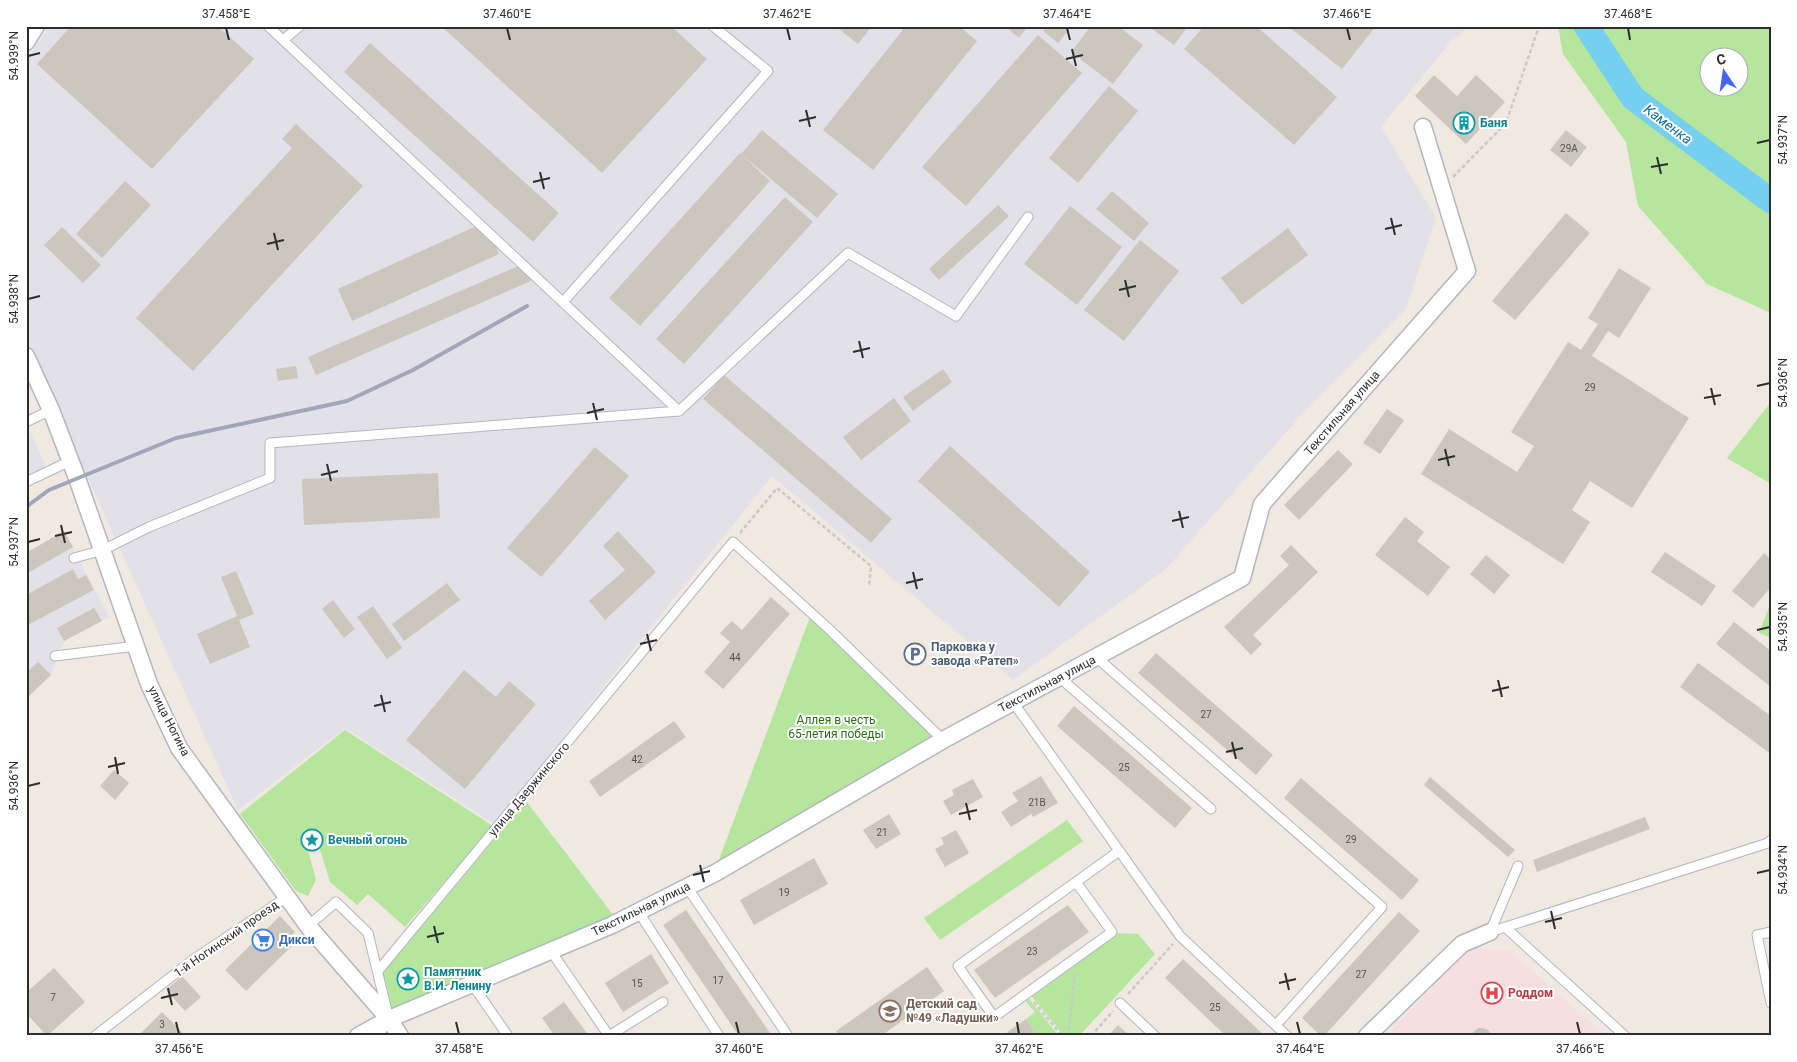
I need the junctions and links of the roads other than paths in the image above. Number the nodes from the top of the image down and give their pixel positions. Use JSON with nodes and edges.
{"nodes":[{"id":1,"x":36,"y":26,"type":"edge"},
{"id":2,"x":268,"y":26,"type":"edge"},
{"id":3,"x":300,"y":26,"type":"edge"},
{"id":4,"x":713,"y":26,"type":"edge"},
{"id":5,"x":283,"y":40,"type":"junction"},
{"id":6,"x":26,"y":42,"type":"edge"},
{"id":7,"x":1423,"y":127,"type":"dead end"},
{"id":8,"x":1028,"y":217,"type":"dead end"},
{"id":9,"x":563,"y":302,"type":"junction"},
{"id":10,"x":26,"y":356,"type":"edge"},
{"id":11,"x":51,"y":410,"type":"junction"},
{"id":12,"x":679,"y":411,"type":"junction"},
{"id":13,"x":26,"y":422,"type":"edge"},
{"id":14,"x":70,"y":460,"type":"junction"},
{"id":15,"x":26,"y":481,"type":"edge"},
{"id":16,"x":103,"y":550,"type":"junction"},
{"id":17,"x":74,"y":558,"type":"dead end"},
{"id":18,"x":136,"y":646,"type":"junction"},
{"id":19,"x":55,"y":656,"type":"dead end"},
{"id":20,"x":1096,"y":657,"type":"junction"},
{"id":21,"x":1059,"y":677,"type":"junction"},
{"id":22,"x":1013,"y":702,"type":"junction"},
{"id":23,"x":944,"y":740,"type":"junction"},
{"id":24,"x":1211,"y":809,"type":"dead end"},
{"id":25,"x":1770,"y":844,"type":"edge"},
{"id":26,"x":1120,"y":851,"type":"junction"},
{"id":27,"x":1518,"y":866,"type":"dead end"},
{"id":28,"x":1076,"y":882,"type":"junction"},
{"id":29,"x":687,"y":887,"type":"junction"},
{"id":30,"x":287,"y":897,"type":"junction"},
{"id":31,"x":638,"y":912,"type":"junction"},
{"id":32,"x":308,"y":926,"type":"junction"},
{"id":33,"x":1498,"y":930,"type":"junction"},
{"id":34,"x":1771,"y":932,"type":"edge"},
{"id":35,"x":550,"y":950,"type":"junction"},
{"id":36,"x":378,"y":971,"type":"junction"},
{"id":37,"x":472,"y":984,"type":"junction"},
{"id":38,"x":663,"y":1002,"type":"dead end"},
{"id":39,"x":1120,"y":1003,"type":"road end"},
{"id":40,"x":1771,"y":1003,"type":"edge"},
{"id":41,"x":389,"y":1019,"type":"junction"},
{"id":42,"x":1276,"y":1025,"type":"junction"},
{"id":43,"x":94,"y":1036,"type":"edge"},
{"id":44,"x":358,"y":1036,"type":"edge"},
{"id":45,"x":378,"y":1036,"type":"edge"},
{"id":46,"x":400,"y":1036,"type":"edge"},
{"id":47,"x":508,"y":1036,"type":"edge"},
{"id":48,"x":719,"y":1036,"type":"edge"},
{"id":49,"x":788,"y":1036,"type":"edge"},
{"id":50,"x":1155,"y":1036,"type":"edge"},
{"id":51,"x":1287,"y":1036,"type":"edge"},
{"id":52,"x":1367,"y":1036,"type":"edge"},
{"id":53,"x":1625,"y":1036,"type":"edge"}],
"edges":[{"from":1,"to":6,"type":"street"},
{"from":2,"to":5,"type":"lane"},
{"from":3,"to":5,"type":"lane"},
{"from":4,"to":9,"type":"lane"},
{"from":5,"to":9,"type":"lane"},
{"from":7,"to":20,"type":"street","name":"Текстильная улица"},
{"from":8,"to":12,"type":"lane"},
{"from":9,"to":12,"type":"lane"},
{"from":10,"to":11,"type":"street","name":"улица Ногина"},
{"from":11,"to":13,"type":"lane"},
{"from":11,"to":14,"type":"street","name":"улица Ногина"},
{"from":12,"to":16,"type":"lane"},
{"from":14,"to":15,"type":"lane"},
{"from":14,"to":16,"type":"street","name":"улица Ногина"},
{"from":16,"to":17,"type":"lane"},
{"from":16,"to":18,"type":"street","name":"улица Ногина"},
{"from":18,"to":19,"type":"lane"},
{"from":18,"to":30,"type":"street","name":"улица Ногина"},
{"from":20,"to":21,"type":"street","name":"Текстильная улица"},
{"from":20,"to":42,"type":"lane"},
{"from":21,"to":22,"type":"street","name":"Текстильная улица"},
{"from":21,"to":24,"type":"lane"},
{"from":22,"to":23,"type":"street","name":"Текстильная улица"},
{"from":22,"to":26,"type":"lane"},
{"from":23,"to":29,"type":"street","name":"Текстильная улица"},
{"from":23,"to":36,"type":"lane","name":"улица Дзержинского"},
{"from":25,"to":33,"type":"lane"},
{"from":26,"to":28,"type":"lane"},
{"from":26,"to":42,"type":"lane"},
{"from":27,"to":33,"type":"lane"},
{"from":28,"to":28,"type":"lane"},
{"from":29,"to":31,"type":"street","name":"Текстильная улица"},
{"from":29,"to":49,"type":"lane"},
{"from":30,"to":32,"type":"street","name":"улица Ногина"},
{"from":30,"to":43,"type":"lane","name":"1-й Ногинский проезд"},
{"from":31,"to":35,"type":"street","name":"Текстильная улица"},
{"from":31,"to":48,"type":"lane"},
{"from":32,"to":36,"type":"lane"},
{"from":32,"to":41,"type":"street","name":"улица Ногина"},
{"from":33,"to":52,"type":"street"},
{"from":33,"to":53,"type":"lane"},
{"from":34,"to":40,"type":"lane"},
{"from":35,"to":37,"type":"street","name":"Текстильная улица"},
{"from":35,"to":38,"type":"lane"},
{"from":36,"to":41,"type":"lane"},
{"from":37,"to":41,"type":"street","name":"Текстильная улица"},
{"from":37,"to":47,"type":"lane"},
{"from":39,"to":50,"type":"lane"},
{"from":41,"to":44,"type":"street"},
{"from":41,"to":45,"type":"lane"},
{"from":41,"to":46,"type":"street","name":"улица Ногина"},
{"from":42,"to":51,"type":"lane"}]}
